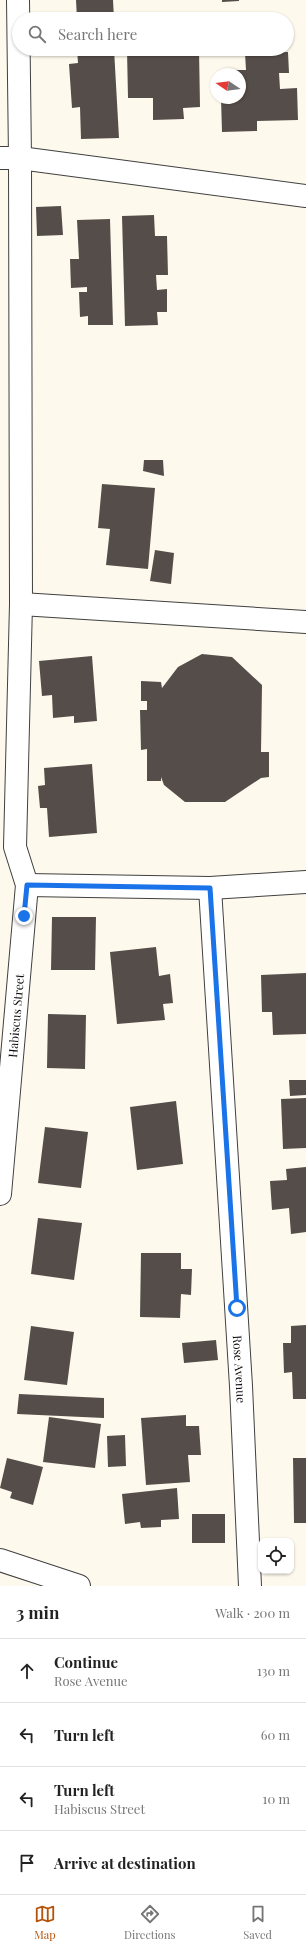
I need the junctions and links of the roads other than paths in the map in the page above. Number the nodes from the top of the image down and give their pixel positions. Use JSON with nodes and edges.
{"nodes":[{"id":1,"x":18,"y":0,"type":"edge"},
{"id":2,"x":17,"y":12,"type":"edge"},
{"id":3,"x":15,"y":56,"type":"edge"},
{"id":4,"x":10,"y":158,"type":"edge"},
{"id":5,"x":306,"y":196,"type":"edge"},
{"id":6,"x":21,"y":604,"type":"junction"},
{"id":7,"x":306,"y":622,"type":"edge"},
{"id":8,"x":8,"y":846,"type":"edge"},
{"id":9,"x":306,"y":882,"type":"edge"},
{"id":10,"x":27,"y":885,"type":"junction"},
{"id":11,"x":210,"y":888,"type":"junction"},
{"id":12,"x":0,"y":1194,"type":"edge"},
{"id":13,"x":0,"y":1560,"type":"edge"},
{"id":14,"x":79,"y":1586,"type":"edge"},
{"id":15,"x":250,"y":1586,"type":"edge"}],
"edges":[{"from":1,"to":2,"type":"street"},
{"from":3,"to":4,"type":"street"},
{"from":4,"to":5,"type":"street"},
{"from":4,"to":6,"type":"street"},
{"from":6,"to":7,"type":"street"},
{"from":6,"to":8,"type":"street"},
{"from":8,"to":10,"type":"street"},
{"from":9,"to":11,"type":"street"},
{"from":10,"to":11,"type":"street"},
{"from":10,"to":12,"type":"street","name":"Habiscus Street"},
{"from":11,"to":15,"type":"street","name":"Rose Avenue"},
{"from":13,"to":14,"type":"street"}]}
